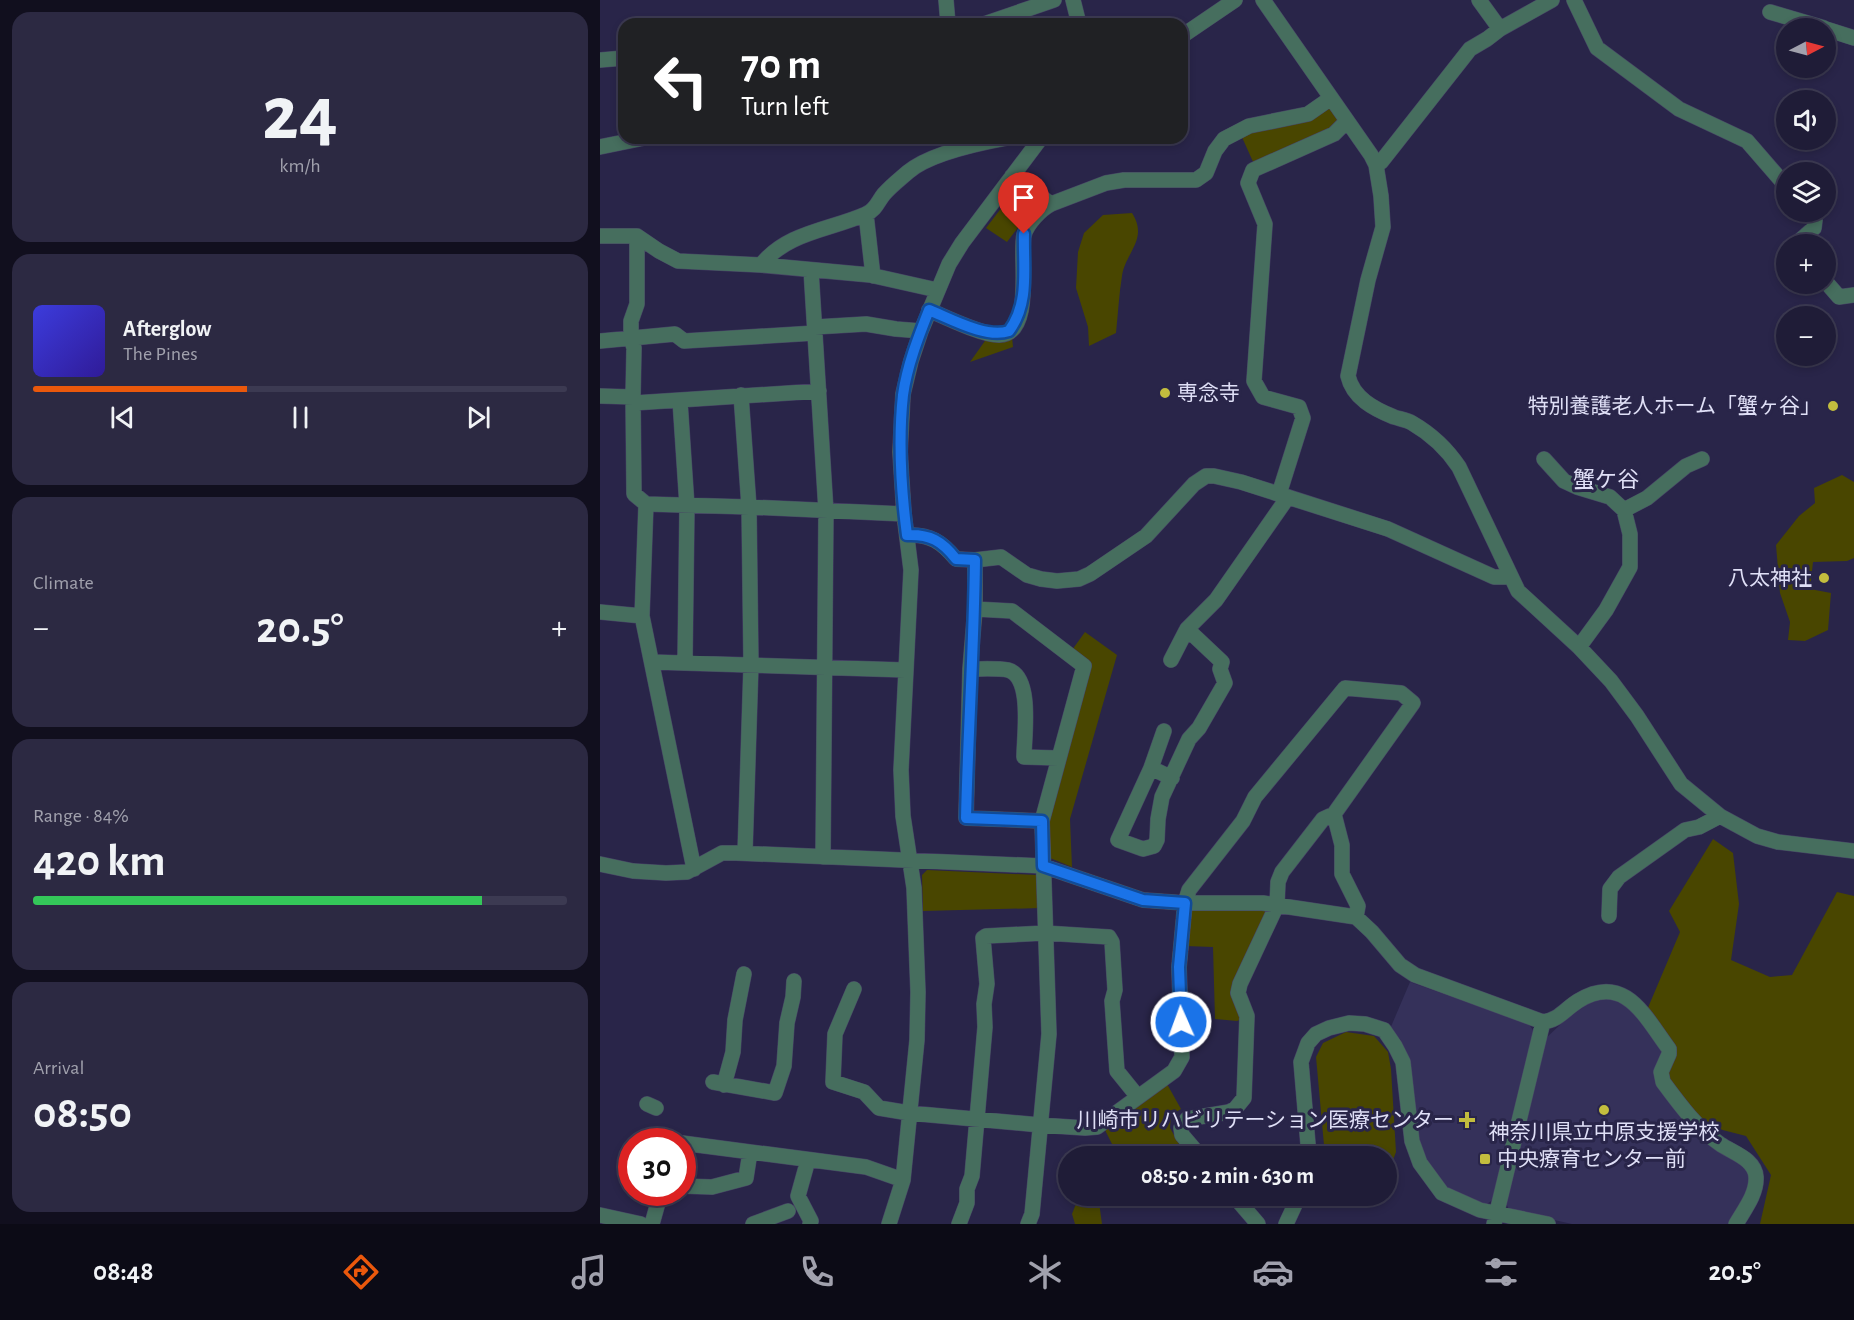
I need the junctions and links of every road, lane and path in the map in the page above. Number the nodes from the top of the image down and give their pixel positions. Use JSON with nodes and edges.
{"nodes":[{"id":1,"x":946,"y":0,"type":"edge"},
{"id":2,"x":1054,"y":0,"type":"edge"},
{"id":3,"x":1073,"y":0,"type":"edge"},
{"id":4,"x":1235,"y":0,"type":"edge"},
{"id":5,"x":1263,"y":0,"type":"edge"},
{"id":6,"x":1479,"y":0,"type":"edge"},
{"id":7,"x":1552,"y":0,"type":"edge"},
{"id":8,"x":1574,"y":0,"type":"edge"},
{"id":9,"x":1770,"y":12,"type":"dead end"},
{"id":10,"x":948,"y":18,"type":"edge"},
{"id":11,"x":1002,"y":18,"type":"edge"},
{"id":12,"x":1078,"y":18,"type":"edge"},
{"id":13,"x":1789,"y":18,"type":"edge"},
{"id":14,"x":1500,"y":29,"type":"junction"},
{"id":15,"x":1188,"y":32,"type":"edge"},
{"id":16,"x":1836,"y":32,"type":"edge"},
{"id":17,"x":1854,"y":38,"type":"edge"},
{"id":18,"x":618,"y":58,"type":"edge"},
{"id":19,"x":600,"y":60,"type":"edge"},
{"id":20,"x":1331,"y":98,"type":"junction"},
{"id":21,"x":1347,"y":121,"type":"junction"},
{"id":22,"x":618,"y":143,"type":"edge"},
{"id":23,"x":976,"y":144,"type":"edge"},
{"id":24,"x":1036,"y":144,"type":"edge"},
{"id":25,"x":600,"y":147,"type":"edge"},
{"id":26,"x":1376,"y":165,"type":"junction"},
{"id":27,"x":1776,"y":174,"type":"edge"},
{"id":28,"x":1012,"y":176,"type":"junction"},
{"id":29,"x":1051,"y":204,"type":"junction"},
{"id":30,"x":866,"y":214,"type":"junction"},
{"id":31,"x":1815,"y":222,"type":"edge"},
{"id":32,"x":1807,"y":234,"type":"edge"},
{"id":33,"x":600,"y":236,"type":"edge"},
{"id":34,"x":637,"y":236,"type":"junction"},
{"id":35,"x":761,"y":265,"type":"junction"},
{"id":36,"x":811,"y":270,"type":"junction"},
{"id":37,"x":873,"y":276,"type":"junction"},
{"id":38,"x":938,"y":290,"type":"junction"},
{"id":39,"x":1836,"y":294,"type":"edge"},
{"id":40,"x":1854,"y":295,"type":"edge"},
{"id":41,"x":929,"y":310,"type":"junction"},
{"id":42,"x":815,"y":330,"type":"junction"},
{"id":43,"x":921,"y":331,"type":"junction"},
{"id":44,"x":631,"y":338,"type":"junction"},
{"id":45,"x":600,"y":341,"type":"edge"},
{"id":46,"x":819,"y":391,"type":"junction"},
{"id":47,"x":741,"y":395,"type":"junction"},
{"id":48,"x":600,"y":396,"type":"edge"},
{"id":49,"x":633,"y":400,"type":"junction"},
{"id":50,"x":680,"y":400,"type":"junction"},
{"id":51,"x":1544,"y":459,"type":"dead end"},
{"id":52,"x":1702,"y":459,"type":"dead end"},
{"id":53,"x":1284,"y":495,"type":"junction"},
{"id":54,"x":646,"y":504,"type":"junction"},
{"id":55,"x":687,"y":506,"type":"junction"},
{"id":56,"x":749,"y":507,"type":"junction"},
{"id":57,"x":1624,"y":510,"type":"junction"},
{"id":58,"x":826,"y":511,"type":"junction"},
{"id":59,"x":904,"y":514,"type":"junction"},
{"id":60,"x":907,"y":535,"type":"junction"},
{"id":61,"x":975,"y":560,"type":"junction"},
{"id":62,"x":1510,"y":578,"type":"junction"},
{"id":63,"x":975,"y":609,"type":"junction"},
{"id":64,"x":600,"y":612,"type":"edge"},
{"id":65,"x":642,"y":616,"type":"junction"},
{"id":66,"x":1187,"y":629,"type":"junction"},
{"id":67,"x":1579,"y":647,"type":"junction"},
{"id":68,"x":1171,"y":660,"type":"dead end"},
{"id":69,"x":652,"y":662,"type":"junction"},
{"id":70,"x":685,"y":663,"type":"junction"},
{"id":71,"x":751,"y":665,"type":"junction"},
{"id":72,"x":826,"y":667,"type":"junction"},
{"id":73,"x":970,"y":669,"type":"junction"},
{"id":74,"x":905,"y":670,"type":"junction"},
{"id":75,"x":1164,"y":731,"type":"dead end"},
{"id":76,"x":1059,"y":758,"type":"junction"},
{"id":77,"x":1151,"y":768,"type":"junction"},
{"id":78,"x":1172,"y":778,"type":"junction"},
{"id":79,"x":1334,"y":814,"type":"junction"},
{"id":80,"x":1720,"y":816,"type":"junction"},
{"id":81,"x":1042,"y":821,"type":"junction"},
{"id":82,"x":1854,"y":851,"type":"edge"},
{"id":83,"x":745,"y":853,"type":"junction"},
{"id":84,"x":823,"y":857,"type":"junction"},
{"id":85,"x":911,"y":860,"type":"junction"},
{"id":86,"x":600,"y":864,"type":"edge"},
{"id":87,"x":1043,"y":866,"type":"junction"},
{"id":88,"x":694,"y":869,"type":"junction"},
{"id":89,"x":1185,"y":903,"type":"junction"},
{"id":90,"x":1277,"y":905,"type":"junction"},
{"id":91,"x":1609,"y":916,"type":"dead end"},
{"id":92,"x":1356,"y":917,"type":"junction"},
{"id":93,"x":1045,"y":933,"type":"junction"},
{"id":94,"x":744,"y":974,"type":"dead end"},
{"id":95,"x":794,"y":981,"type":"dead end"},
{"id":96,"x":854,"y":989,"type":"dead end"},
{"id":97,"x":1543,"y":1022,"type":"junction"},
{"id":98,"x":1138,"y":1097,"type":"junction"},
{"id":99,"x":909,"y":1113,"type":"junction"},
{"id":100,"x":977,"y":1118,"type":"junction"},
{"id":101,"x":1040,"y":1125,"type":"junction"},
{"id":102,"x":696,"y":1145,"type":"edge"},
{"id":103,"x":1191,"y":1146,"type":"edge"},
{"id":104,"x":1308,"y":1146,"type":"edge"},
{"id":105,"x":750,"y":1152,"type":"junction"},
{"id":106,"x":808,"y":1160,"type":"junction"},
{"id":107,"x":903,"y":1180,"type":"junction"},
{"id":108,"x":696,"y":1186,"type":"edge"},
{"id":109,"x":657,"y":1206,"type":"edge"},
{"id":110,"x":1242,"y":1206,"type":"edge"},
{"id":111,"x":1294,"y":1206,"type":"edge"},
{"id":112,"x":788,"y":1210,"type":"dead end"},
{"id":113,"x":600,"y":1215,"type":"edge"},
{"id":114,"x":1496,"y":1219,"type":"edge"},
{"id":115,"x":641,"y":1224,"type":"edge"},
{"id":116,"x":652,"y":1224,"type":"edge"},
{"id":117,"x":753,"y":1224,"type":"edge"},
{"id":118,"x":810,"y":1224,"type":"edge"},
{"id":119,"x":889,"y":1224,"type":"edge"},
{"id":120,"x":959,"y":1224,"type":"edge"},
{"id":121,"x":1028,"y":1224,"type":"edge"},
{"id":122,"x":1258,"y":1224,"type":"edge"},
{"id":123,"x":1286,"y":1224,"type":"edge"},
{"id":124,"x":1548,"y":1224,"type":"edge"},
{"id":125,"x":1736,"y":1224,"type":"edge"}],
"edges":[{"from":1,"to":10,"type":"street"},
{"from":2,"to":11,"type":"street"},
{"from":3,"to":12,"type":"street"},
{"from":4,"to":15,"type":"street"},
{"from":5,"to":20,"type":"street"},
{"from":6,"to":14,"type":"street"},
{"from":7,"to":14,"type":"street"},
{"from":8,"to":27,"type":"street"},
{"from":9,"to":13,"type":"street"},
{"from":14,"to":26,"type":"street"},
{"from":16,"to":17,"type":"street"},
{"from":18,"to":19,"type":"street"},
{"from":20,"to":21,"type":"street"},
{"from":20,"to":29,"type":"street"},
{"from":21,"to":26,"type":"street"},
{"from":21,"to":53,"type":"street"},
{"from":22,"to":25,"type":"street"},
{"from":23,"to":30,"type":"street"},
{"from":24,"to":28,"type":"street"},
{"from":26,"to":62,"type":"street"},
{"from":28,"to":29,"type":"street"},
{"from":28,"to":38,"type":"street"},
{"from":29,"to":41,"type":"street"},
{"from":30,"to":35,"type":"street"},
{"from":30,"to":37,"type":"street"},
{"from":31,"to":32,"type":"street"},
{"from":33,"to":34,"type":"street"},
{"from":34,"to":35,"type":"street"},
{"from":34,"to":44,"type":"street"},
{"from":35,"to":36,"type":"street"},
{"from":36,"to":37,"type":"street"},
{"from":36,"to":42,"type":"street"},
{"from":37,"to":38,"type":"street"},
{"from":38,"to":41,"type":"street"},
{"from":39,"to":40,"type":"street"},
{"from":41,"to":43,"type":"street"},
{"from":42,"to":43,"type":"street"},
{"from":42,"to":44,"type":"street"},
{"from":42,"to":46,"type":"street"},
{"from":43,"to":59,"type":"street"},
{"from":44,"to":45,"type":"street"},
{"from":44,"to":49,"type":"street"},
{"from":46,"to":47,"type":"street"},
{"from":46,"to":58,"type":"street"},
{"from":47,"to":50,"type":"street"},
{"from":47,"to":56,"type":"street"},
{"from":48,"to":49,"type":"street"},
{"from":49,"to":50,"type":"street"},
{"from":49,"to":54,"type":"street"},
{"from":50,"to":55,"type":"street"},
{"from":51,"to":57,"type":"street"},
{"from":52,"to":57,"type":"street"},
{"from":53,"to":61,"type":"street"},
{"from":53,"to":62,"type":"street"},
{"from":53,"to":66,"type":"street"},
{"from":54,"to":55,"type":"street"},
{"from":54,"to":65,"type":"street"},
{"from":55,"to":56,"type":"street"},
{"from":55,"to":70,"type":"street"},
{"from":56,"to":58,"type":"street"},
{"from":56,"to":71,"type":"street"},
{"from":57,"to":67,"type":"street"},
{"from":58,"to":59,"type":"street"},
{"from":58,"to":72,"type":"street"},
{"from":59,"to":60,"type":"street"},
{"from":60,"to":61,"type":"street"},
{"from":60,"to":74,"type":"street"},
{"from":61,"to":63,"type":"street"},
{"from":62,"to":67,"type":"street"},
{"from":63,"to":73,"type":"street"},
{"from":63,"to":76,"type":"street"},
{"from":64,"to":65,"type":"street"},
{"from":65,"to":69,"type":"street"},
{"from":66,"to":68,"type":"street"},
{"from":66,"to":78,"type":"street"},
{"from":67,"to":80,"type":"street"},
{"from":69,"to":70,"type":"street"},
{"from":69,"to":88,"type":"street"},
{"from":70,"to":71,"type":"street"},
{"from":71,"to":72,"type":"street"},
{"from":71,"to":83,"type":"street"},
{"from":72,"to":74,"type":"street"},
{"from":72,"to":84,"type":"street"},
{"from":73,"to":76,"type":"street"},
{"from":73,"to":81,"type":"street"},
{"from":74,"to":85,"type":"street"},
{"from":75,"to":77,"type":"street"},
{"from":76,"to":81,"type":"street"},
{"from":77,"to":78,"type":"street"},
{"from":77,"to":78,"type":"street"},
{"from":79,"to":89,"type":"street"},
{"from":79,"to":90,"type":"street"},
{"from":79,"to":92,"type":"street"},
{"from":80,"to":82,"type":"street"},
{"from":80,"to":91,"type":"street"},
{"from":81,"to":87,"type":"street"},
{"from":83,"to":84,"type":"street"},
{"from":83,"to":88,"type":"street"},
{"from":84,"to":85,"type":"street"},
{"from":85,"to":87,"type":"street"},
{"from":85,"to":99,"type":"street"},
{"from":86,"to":88,"type":"street"},
{"from":87,"to":89,"type":"street"},
{"from":87,"to":93,"type":"street"},
{"from":89,"to":90,"type":"street"},
{"from":89,"to":98,"type":"street"},
{"from":90,"to":92,"type":"street"},
{"from":90,"to":103,"type":"street"},
{"from":92,"to":97,"type":"street"},
{"from":93,"to":98,"type":"street"},
{"from":93,"to":100,"type":"street"},
{"from":93,"to":101,"type":"street"},
{"from":94,"to":95,"type":"street"},
{"from":96,"to":99,"type":"street"},
{"from":97,"to":114,"type":"street"},
{"from":97,"to":125,"type":"street"},
{"from":98,"to":101,"type":"street"},
{"from":99,"to":100,"type":"street"},
{"from":99,"to":107,"type":"street"},
{"from":100,"to":101,"type":"street"},
{"from":100,"to":120,"type":"street"},
{"from":101,"to":121,"type":"street"},
{"from":102,"to":105,"type":"street"},
{"from":104,"to":114,"type":"street"},
{"from":105,"to":106,"type":"street"},
{"from":105,"to":108,"type":"street"},
{"from":106,"to":107,"type":"street"},
{"from":106,"to":118,"type":"street"},
{"from":107,"to":119,"type":"street"},
{"from":109,"to":116,"type":"street"},
{"from":110,"to":122,"type":"street"},
{"from":111,"to":123,"type":"street"},
{"from":112,"to":117,"type":"street"},
{"from":113,"to":115,"type":"street"},
{"from":114,"to":124,"type":"street"}]}
